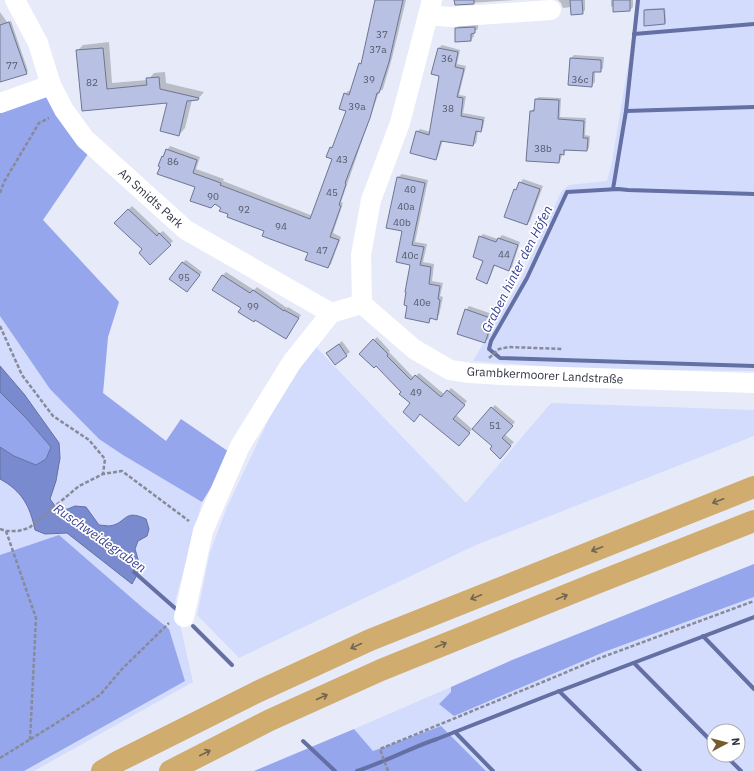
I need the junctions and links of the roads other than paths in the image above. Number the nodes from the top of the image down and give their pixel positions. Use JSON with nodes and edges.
{"nodes":[{"id":1,"x":15,"y":0,"type":"edge"},
{"id":2,"x":430,"y":7,"type":"edge"},
{"id":3,"x":551,"y":10,"type":"dead end"},
{"id":4,"x":51,"y":85,"type":"junction"},
{"id":5,"x":0,"y":103,"type":"edge"},
{"id":6,"x":362,"y":304,"type":"junction"},
{"id":7,"x":331,"y":313,"type":"junction"},
{"id":8,"x":754,"y":383,"type":"edge"},
{"id":9,"x":754,"y":487,"type":"edge"},
{"id":10,"x":754,"y":521,"type":"edge"},
{"id":11,"x":184,"y":617,"type":"road end"},
{"id":12,"x":102,"y":771,"type":"edge"},
{"id":13,"x":170,"y":771,"type":"edge"}],
"edges":[{"from":1,"to":4,"type":"street","name":"An Smidts Park"},
{"from":2,"to":3,"type":"street"},
{"from":2,"to":6,"type":"street"},
{"from":4,"to":5,"type":"street"},
{"from":4,"to":7,"type":"street","name":"An Smidts Park"},
{"from":6,"to":7,"type":"street"},
{"from":6,"to":8,"type":"street","name":"Grambkermoorer Landstraße"},
{"from":7,"to":11,"type":"street"},
{"from":9,"to":12,"type":"highway","one_way":true},
{"from":13,"to":10,"type":"highway","one_way":true}]}
